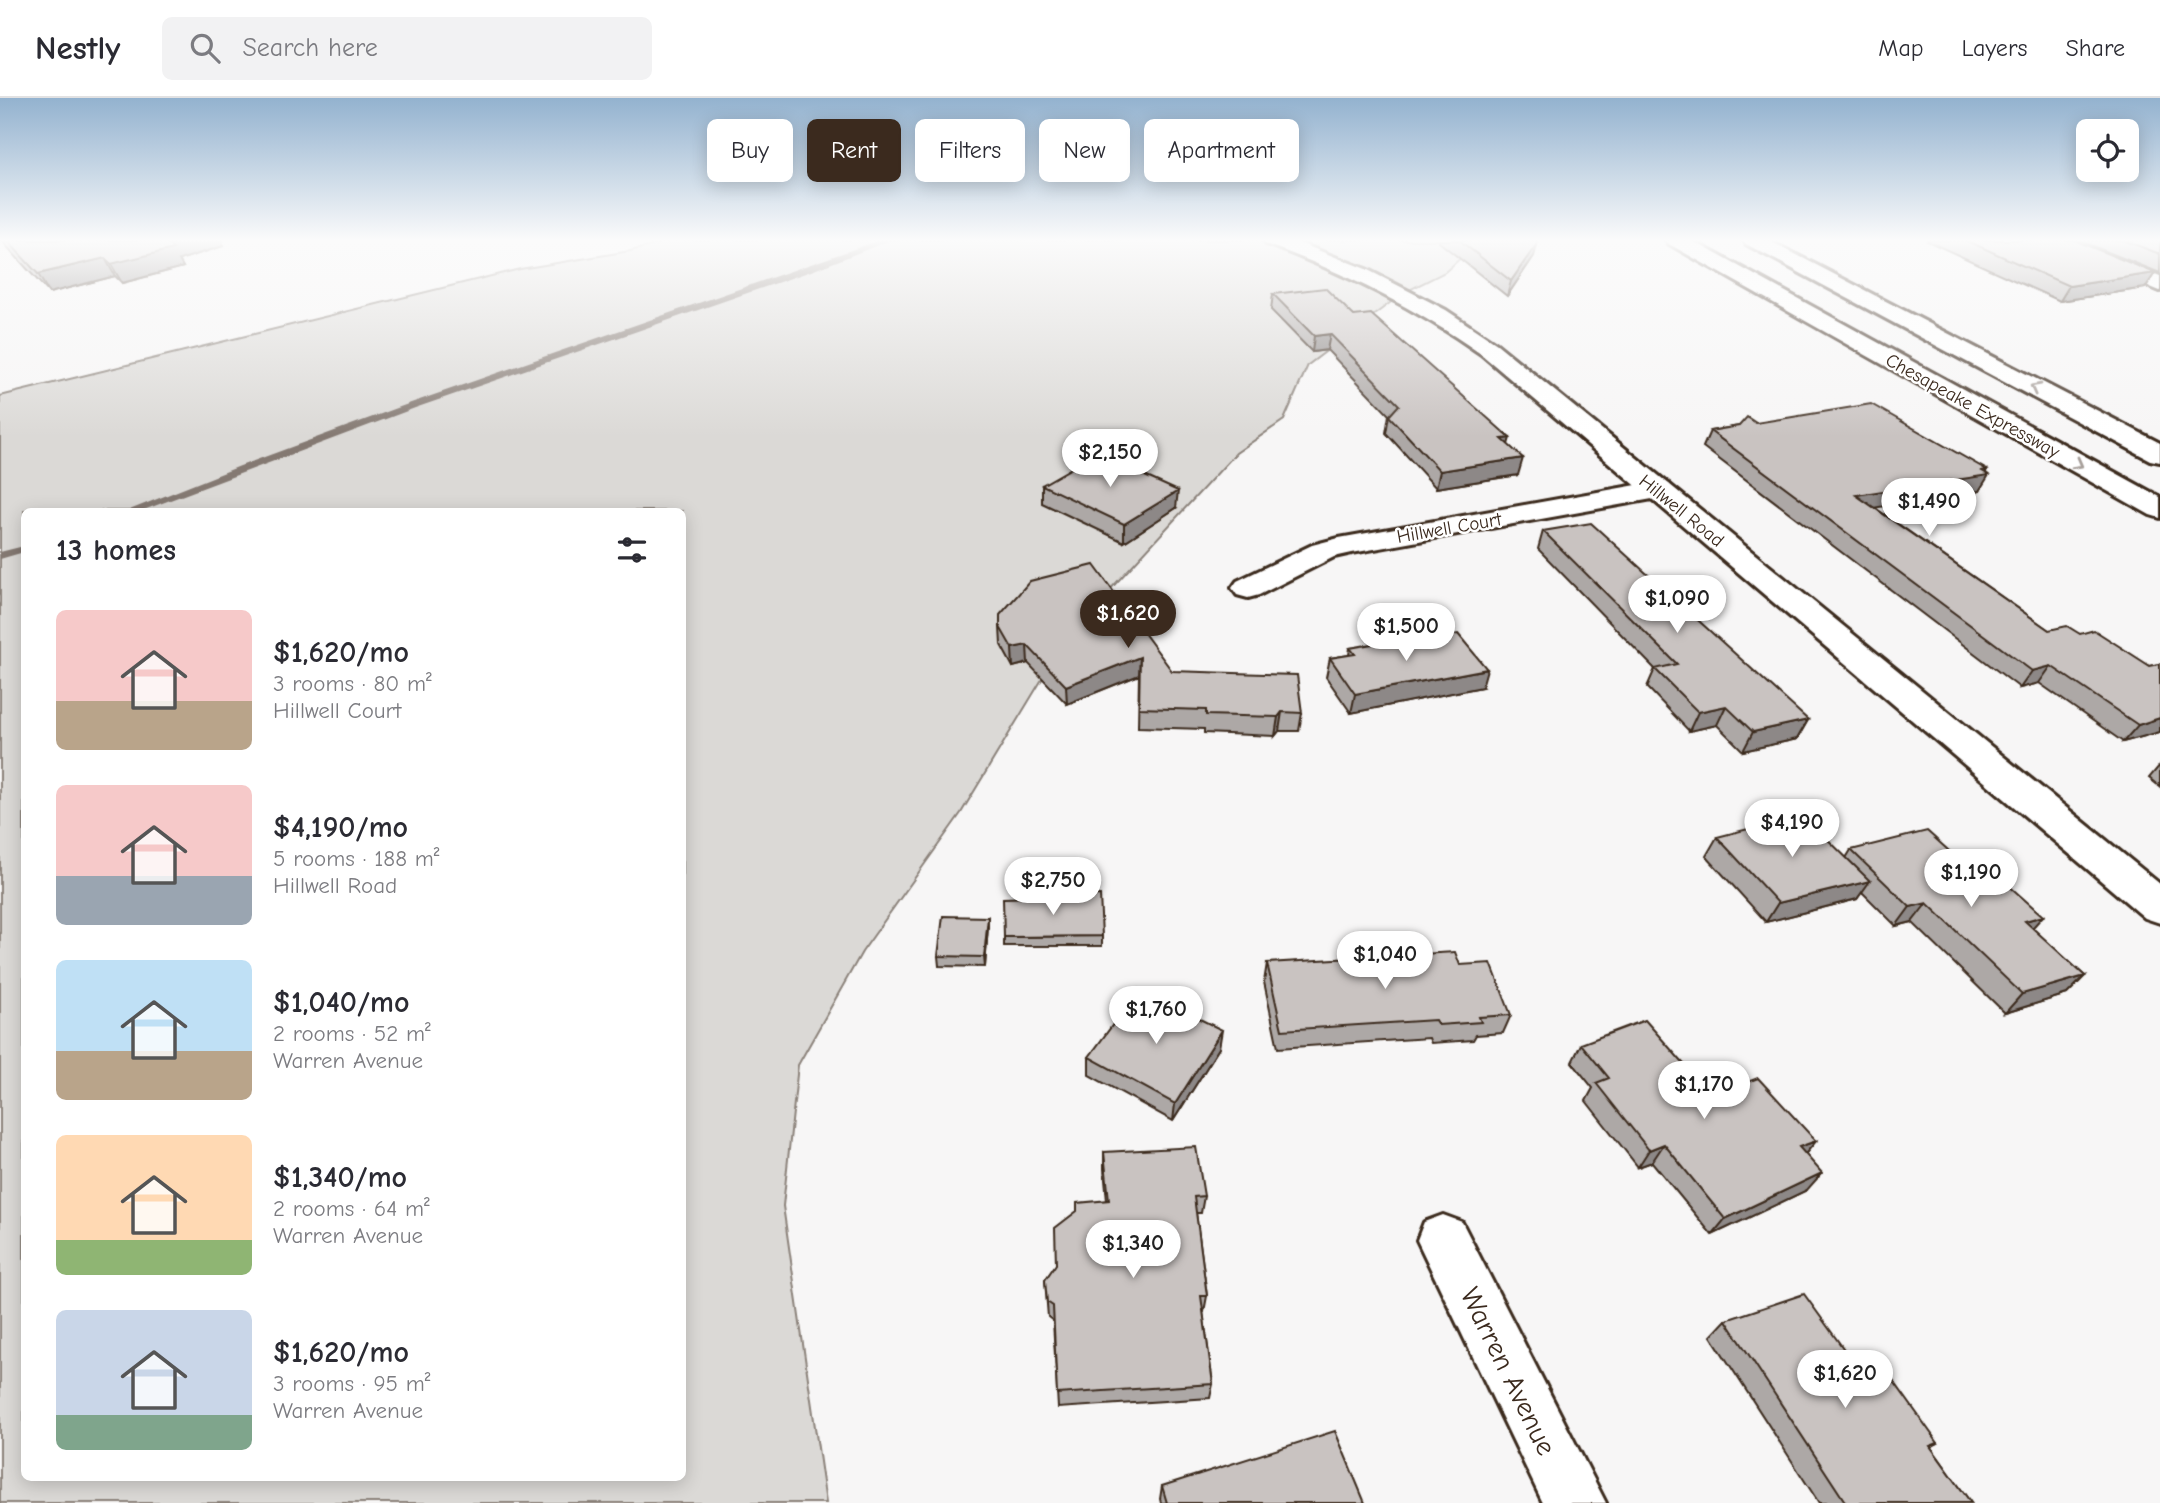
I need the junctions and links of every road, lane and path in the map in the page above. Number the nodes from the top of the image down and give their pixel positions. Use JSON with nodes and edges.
{"nodes":[{"id":1,"x":1425,"y":306,"type":"edge"},
{"id":2,"x":1794,"y":306,"type":"edge"},
{"id":3,"x":1878,"y":306,"type":"edge"},
{"id":4,"x":2160,"y":454,"type":"edge"},
{"id":5,"x":1659,"y":490,"type":"junction"},
{"id":6,"x":2160,"y":509,"type":"edge"},
{"id":7,"x":1248,"y":588,"type":"dead end"},
{"id":8,"x":2160,"y":907,"type":"edge"},
{"id":9,"x":1443,"y":1240,"type":"dead end"},
{"id":10,"x":1575,"y":1503,"type":"edge"}],
"edges":[{"from":1,"to":5,"type":"main road","name":"Hillwell Road"},
{"from":2,"to":6,"type":"main road","name":"Chesapeake Expressway","one_way":true},
{"from":4,"to":3,"type":"main road","name":"Chesapeake Expressway","one_way":true},
{"from":5,"to":7,"type":"main road","name":"Hillwell Court"},
{"from":5,"to":8,"type":"main road","name":"Hillwell Road"},
{"from":9,"to":10,"type":"main road","name":"Warren Avenue"}]}
